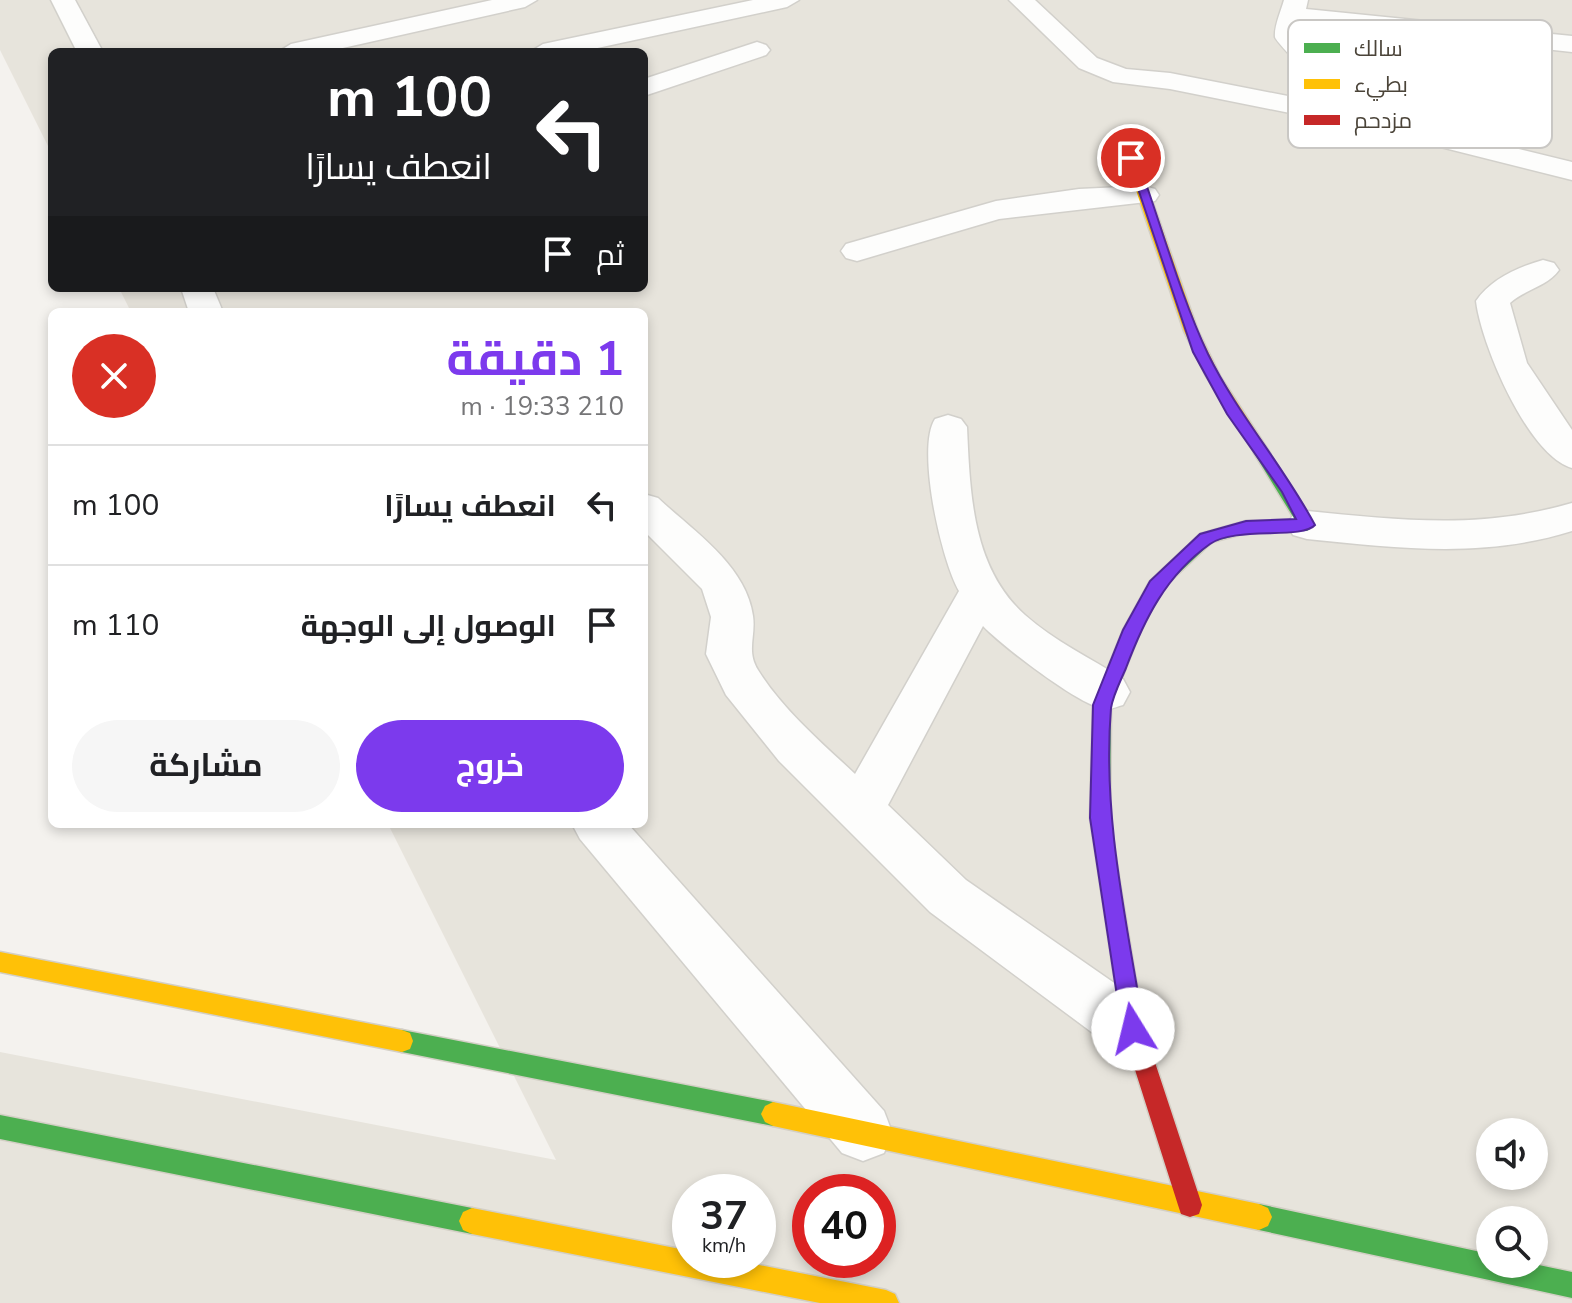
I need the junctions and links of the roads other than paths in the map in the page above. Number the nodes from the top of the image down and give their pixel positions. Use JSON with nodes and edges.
{"nodes":[{"id":1,"x":63,"y":0,"type":"edge"},
{"id":2,"x":525,"y":0,"type":"edge"},
{"id":3,"x":787,"y":0,"type":"edge"},
{"id":4,"x":1021,"y":0,"type":"edge"},
{"id":5,"x":1294,"y":8,"type":"edge"},
{"id":6,"x":1387,"y":20,"type":"edge"},
{"id":7,"x":1552,"y":41,"type":"edge"},
{"id":8,"x":1572,"y":44,"type":"edge"},
{"id":9,"x":88,"y":48,"type":"edge"},
{"id":10,"x":309,"y":48,"type":"edge"},
{"id":11,"x":562,"y":48,"type":"edge"},
{"id":12,"x":757,"y":50,"type":"dead end"},
{"id":13,"x":648,"y":87,"type":"edge"},
{"id":14,"x":1288,"y":105,"type":"edge"},
{"id":15,"x":1479,"y":148,"type":"edge"},
{"id":16,"x":1131,"y":158,"type":"dead end"},
{"id":17,"x":1572,"y":171,"type":"edge"},
{"id":18,"x":1144,"y":195,"type":"junction"},
{"id":19,"x":857,"y":251,"type":"dead end"},
{"id":20,"x":1543,"y":270,"type":"dead end"},
{"id":21,"x":948,"y":427,"type":"dead end"},
{"id":22,"x":1572,"y":455,"type":"edge"},
{"id":23,"x":648,"y":512,"type":"edge"},
{"id":24,"x":1572,"y":517,"type":"edge"},
{"id":25,"x":1307,"y":525,"type":"junction"},
{"id":26,"x":980,"y":591,"type":"junction"},
{"id":27,"x":1107,"y":692,"type":"junction"},
{"id":28,"x":860,"y":810,"type":"junction"},
{"id":29,"x":600,"y":828,"type":"edge"},
{"id":30,"x":0,"y":962,"type":"edge"},
{"id":31,"x":1133,"y":1029,"type":"junction"},
{"id":32,"x":0,"y":1127,"type":"edge"},
{"id":33,"x":863,"y":1132,"type":"junction"},
{"id":34,"x":1190,"y":1205,"type":"junction"},
{"id":35,"x":1572,"y":1285,"type":"edge"},
{"id":36,"x":886,"y":1303,"type":"edge"}],
"edges":[{"from":1,"to":9,"type":"street"},
{"from":2,"to":10,"type":"street"},
{"from":3,"to":11,"type":"street"},
{"from":4,"to":14,"type":"street"},
{"from":5,"to":6,"type":"street"},
{"from":7,"to":8,"type":"street"},
{"from":12,"to":13,"type":"street"},
{"from":15,"to":17,"type":"street"},
{"from":16,"to":18,"type":"main road"},
{"from":18,"to":19,"type":"street"},
{"from":18,"to":25,"type":"main road"},
{"from":20,"to":22,"type":"street"},
{"from":21,"to":26,"type":"street"},
{"from":23,"to":28,"type":"street"},
{"from":24,"to":25,"type":"street"},
{"from":25,"to":27,"type":"main road"},
{"from":26,"to":27,"type":"street"},
{"from":26,"to":28,"type":"street"},
{"from":27,"to":31,"type":"main road"},
{"from":28,"to":31,"type":"street"},
{"from":29,"to":33,"type":"street"},
{"from":30,"to":33,"type":"main road"},
{"from":31,"to":34,"type":"main road"},
{"from":32,"to":36,"type":"main road"},
{"from":33,"to":34,"type":"main road"},
{"from":34,"to":35,"type":"main road"}]}
